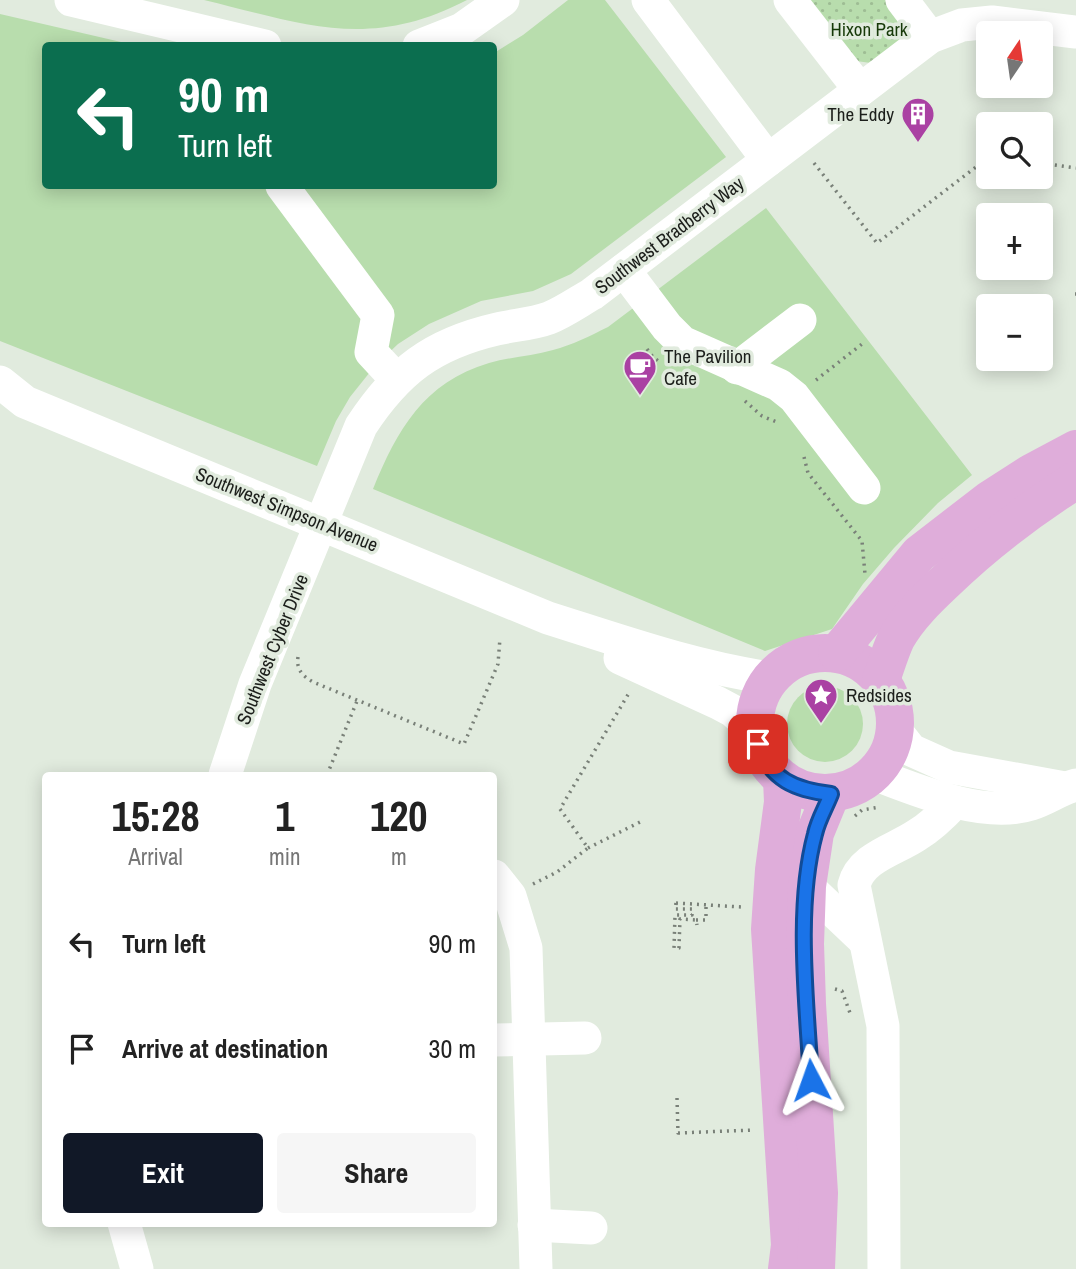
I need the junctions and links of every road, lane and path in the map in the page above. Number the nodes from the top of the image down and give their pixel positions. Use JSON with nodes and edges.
{"nodes":[{"id":1,"x":71,"y":0,"type":"edge"},
{"id":2,"x":503,"y":0,"type":"edge"},
{"id":3,"x":648,"y":0,"type":"edge"},
{"id":4,"x":790,"y":0,"type":"edge"},
{"id":5,"x":902,"y":0,"type":"edge"},
{"id":6,"x":1041,"y":13,"type":"edge"},
{"id":7,"x":1076,"y":32,"type":"edge"},
{"id":8,"x":169,"y":33,"type":"edge"},
{"id":9,"x":930,"y":37,"type":"junction"},
{"id":10,"x":235,"y":42,"type":"edge"},
{"id":11,"x":429,"y":42,"type":"edge"},
{"id":12,"x":860,"y":90,"type":"junction"},
{"id":13,"x":768,"y":160,"type":"junction"},
{"id":14,"x":814,"y":163,"type":"dead end"},
{"id":15,"x":1053,"y":165,"type":"edge"},
{"id":16,"x":976,"y":167,"type":"edge"},
{"id":17,"x":1076,"y":168,"type":"edge"},
{"id":18,"x":284,"y":189,"type":"edge"},
{"id":19,"x":624,"y":270,"type":"junction"},
{"id":20,"x":800,"y":320,"type":"dead end"},
{"id":21,"x":737,"y":368,"type":"junction"},
{"id":22,"x":396,"y":379,"type":"junction"},
{"id":23,"x":8,"y":394,"type":"edge"},
{"id":24,"x":1076,"y":449,"type":"edge"},
{"id":25,"x":808,"y":473,"type":"dead end"},
{"id":26,"x":1076,"y":480,"type":"edge"},
{"id":27,"x":864,"y":488,"type":"dead end"},
{"id":28,"x":323,"y":524,"type":"junction"},
{"id":29,"x":866,"y":577,"type":"dead end"},
{"id":30,"x":548,"y":618,"type":"junction"},
{"id":31,"x":500,"y":638,"type":"dead end"},
{"id":32,"x":837,"y":653,"type":"junction"},
{"id":33,"x":298,"y":657,"type":"dead end"},
{"id":34,"x":770,"y":678,"type":"junction"},
{"id":35,"x":881,"y":680,"type":"junction"},
{"id":36,"x":629,"y":693,"type":"dead end"},
{"id":37,"x":358,"y":701,"type":"junction"},
{"id":38,"x":754,"y":730,"type":"junction"},
{"id":39,"x":896,"y":731,"type":"junction"},
{"id":40,"x":227,"y":772,"type":"edge"},
{"id":41,"x":328,"y":772,"type":"edge"},
{"id":42,"x":874,"y":774,"type":"junction"},
{"id":43,"x":782,"y":779,"type":"junction"},
{"id":44,"x":1071,"y":786,"type":"edge"},
{"id":45,"x":831,"y":794,"type":"junction"},
{"id":46,"x":955,"y":802,"type":"junction"},
{"id":47,"x":642,"y":821,"type":"dead end"},
{"id":48,"x":588,"y":848,"type":"junction"},
{"id":49,"x":502,"y":886,"type":"edge"},
{"id":50,"x":807,"y":886,"type":"junction"},
{"id":51,"x":706,"y":905,"type":"junction"},
{"id":52,"x":741,"y":907,"type":"dead end"},
{"id":53,"x":864,"y":940,"type":"junction"},
{"id":54,"x":832,"y":988,"type":"dead end"},
{"id":55,"x":851,"y":1015,"type":"dead end"},
{"id":56,"x":529,"y":1038,"type":"junction"},
{"id":57,"x":585,"y":1038,"type":"dead end"},
{"id":58,"x":497,"y":1040,"type":"edge"},
{"id":59,"x":677,"y":1098,"type":"dead end"},
{"id":60,"x":757,"y":1129,"type":"dead end"},
{"id":61,"x":534,"y":1225,"type":"junction"},
{"id":62,"x":125,"y":1227,"type":"edge"},
{"id":63,"x":591,"y":1228,"type":"dead end"},
{"id":64,"x":137,"y":1269,"type":"edge"},
{"id":65,"x":536,"y":1269,"type":"edge"},
{"id":66,"x":788,"y":1269,"type":"edge"},
{"id":67,"x":817,"y":1269,"type":"edge"},
{"id":68,"x":884,"y":1269,"type":"edge"}],
"edges":[{"from":1,"to":8,"type":"street"},
{"from":2,"to":11,"type":"street"},
{"from":3,"to":13,"type":"street"},
{"from":4,"to":12,"type":"street"},
{"from":5,"to":9,"type":"street"},
{"from":6,"to":7,"type":"street","name":"Southwest Bradberry Way"},
{"from":6,"to":9,"type":"street","name":"Southwest Bradberry Way"},
{"from":8,"to":10,"type":"street"},
{"from":9,"to":12,"type":"street","name":"Southwest Bradberry Way"},
{"from":12,"to":13,"type":"street","name":"Southwest Bradberry Way"},
{"from":13,"to":19,"type":"street","name":"Southwest Bradberry Way"},
{"from":14,"to":16,"type":"path"},
{"from":15,"to":17,"type":"path"},
{"from":18,"to":22,"type":"street"},
{"from":19,"to":21,"type":"street"},
{"from":19,"to":22,"type":"street","name":"Southwest Bradberry Way"},
{"from":20,"to":21,"type":"street"},
{"from":21,"to":27,"type":"street"},
{"from":22,"to":28,"type":"street","name":"Southwest Bradberry Way"},
{"from":23,"to":28,"type":"street","name":"Southwest Simpson Avenue"},
{"from":24,"to":32,"type":"main road"},
{"from":25,"to":29,"type":"path"},
{"from":26,"to":35,"type":"main road"},
{"from":28,"to":30,"type":"street","name":"Southwest Simpson Avenue"},
{"from":28,"to":40,"type":"street","name":"Southwest Cyber Drive"},
{"from":30,"to":34,"type":"street","name":"Southwest Simpson Avenue"},
{"from":30,"to":38,"type":"street","name":"Southwest Simpson Avenue"},
{"from":31,"to":37,"type":"path"},
{"from":32,"to":34,"type":"main road"},
{"from":32,"to":35,"type":"main road"},
{"from":33,"to":37,"type":"path"},
{"from":34,"to":38,"type":"main road"},
{"from":35,"to":39,"type":"main road"},
{"from":36,"to":48,"type":"path"},
{"from":37,"to":41,"type":"path"},
{"from":38,"to":43,"type":"main road"},
{"from":39,"to":42,"type":"main road"},
{"from":39,"to":44,"type":"street"},
{"from":42,"to":45,"type":"main road"},
{"from":42,"to":46,"type":"street"},
{"from":43,"to":45,"type":"main road"},
{"from":43,"to":66,"type":"main road"},
{"from":44,"to":46,"type":"street"},
{"from":45,"to":50,"type":"main road"},
{"from":46,"to":53,"type":"street"},
{"from":47,"to":48,"type":"path"},
{"from":48,"to":49,"type":"path"},
{"from":49,"to":56,"type":"street"},
{"from":50,"to":53,"type":"street"},
{"from":50,"to":67,"type":"main road"},
{"from":51,"to":51,"type":"path"},
{"from":51,"to":52,"type":"path"},
{"from":53,"to":68,"type":"street"},
{"from":54,"to":55,"type":"path"},
{"from":56,"to":57,"type":"street"},
{"from":56,"to":58,"type":"street"},
{"from":56,"to":61,"type":"street"},
{"from":59,"to":60,"type":"path"},
{"from":61,"to":63,"type":"street"},
{"from":61,"to":65,"type":"street"},
{"from":62,"to":64,"type":"street"}]}
